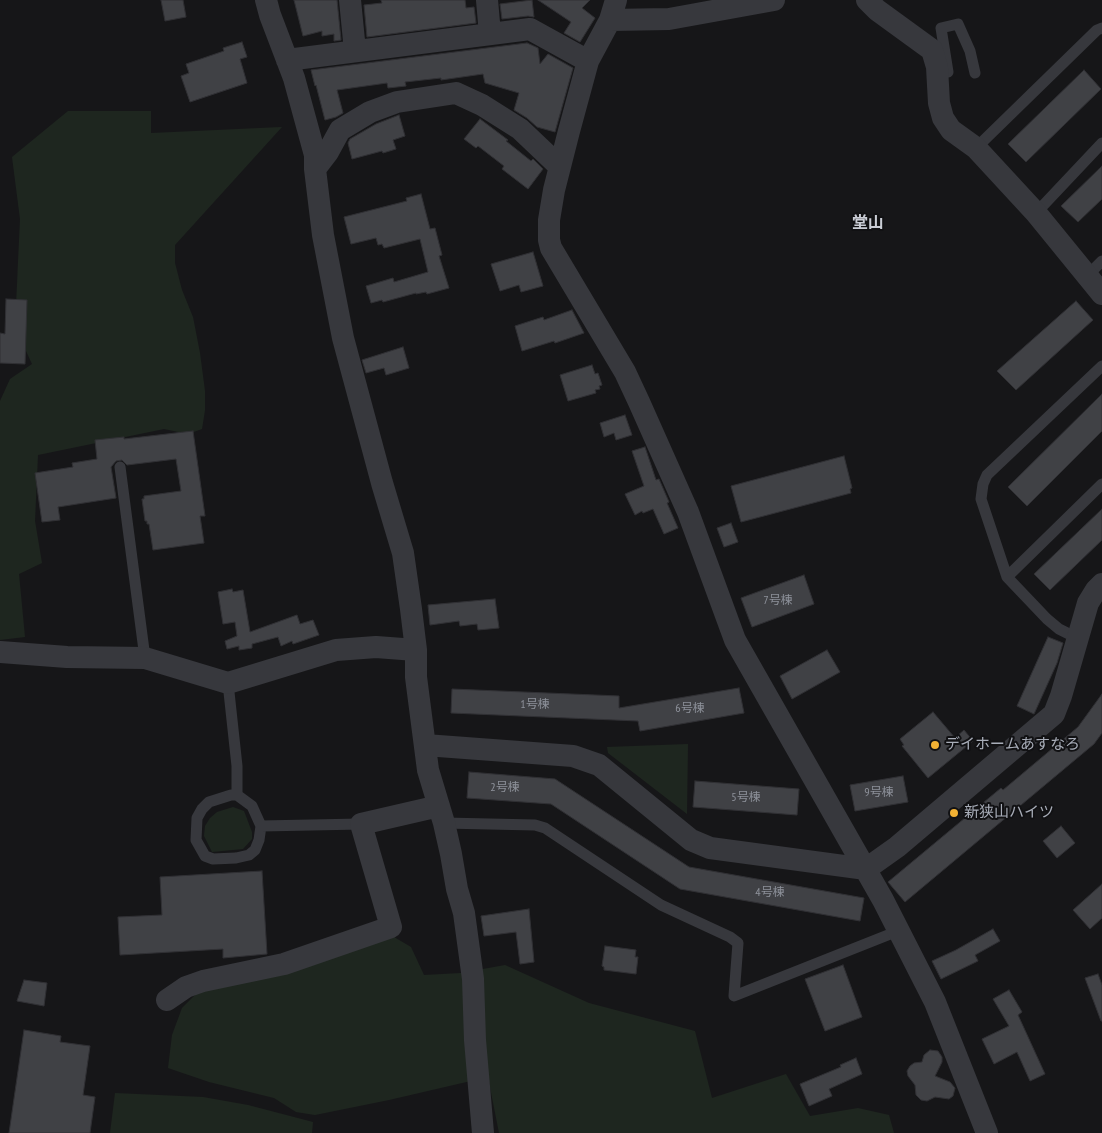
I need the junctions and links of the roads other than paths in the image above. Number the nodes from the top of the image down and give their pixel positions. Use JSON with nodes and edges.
{"nodes":[{"id":1,"x":266,"y":0,"type":"edge"},
{"id":2,"x":350,"y":0,"type":"edge"},
{"id":3,"x":487,"y":0,"type":"edge"},
{"id":4,"x":774,"y":0,"type":"edge"},
{"id":5,"x":867,"y":0,"type":"edge"},
{"id":6,"x":613,"y":10,"type":"edge"},
{"id":7,"x":1100,"y":32,"type":"edge"},
{"id":8,"x":490,"y":34,"type":"junction"},
{"id":9,"x":355,"y":51,"type":"junction"},
{"id":10,"x":287,"y":60,"type":"junction"},
{"id":11,"x":588,"y":61,"type":"junction"},
{"id":12,"x":975,"y":73,"type":"dead end"},
{"id":13,"x":943,"y":118,"type":"junction"},
{"id":14,"x":1102,"y":143,"type":"edge"},
{"id":15,"x":976,"y":148,"type":"junction"},
{"id":16,"x":560,"y":167,"type":"junction"},
{"id":17,"x":315,"y":169,"type":"junction"},
{"id":18,"x":1036,"y":213,"type":"junction"},
{"id":19,"x":1095,"y":268,"type":"edge"},
{"id":20,"x":1102,"y":294,"type":"edge"},
{"id":21,"x":1102,"y":366,"type":"edge"},
{"id":22,"x":120,"y":467,"type":"dead end"},
{"id":23,"x":1102,"y":484,"type":"edge"},
{"id":24,"x":1006,"y":577,"type":"junction"},
{"id":25,"x":1102,"y":584,"type":"edge"},
{"id":26,"x":1077,"y":638,"type":"junction"},
{"id":27,"x":416,"y":650,"type":"junction"},
{"id":28,"x":0,"y":652,"type":"edge"},
{"id":29,"x":145,"y":658,"type":"junction"},
{"id":30,"x":228,"y":683,"type":"junction"},
{"id":31,"x":425,"y":744,"type":"junction"},
{"id":32,"x":237,"y":795,"type":"junction"},
{"id":33,"x":442,"y":814,"type":"junction"},
{"id":34,"x":361,"y":824,"type":"junction"},
{"id":35,"x":261,"y":826,"type":"junction"},
{"id":36,"x":866,"y":869,"type":"junction"},
{"id":37,"x":898,"y":931,"type":"junction"},
{"id":38,"x":167,"y":1000,"type":"dead end"},
{"id":39,"x":483,"y":1133,"type":"edge"},
{"id":40,"x":987,"y":1133,"type":"edge"}],
"edges":[{"from":1,"to":10,"type":"street"},
{"from":2,"to":9,"type":"street"},
{"from":3,"to":8,"type":"street"},
{"from":4,"to":6,"type":"street"},
{"from":5,"to":13,"type":"street"},
{"from":6,"to":11,"type":"street"},
{"from":7,"to":15,"type":"lane"},
{"from":8,"to":9,"type":"street"},
{"from":8,"to":11,"type":"street"},
{"from":9,"to":10,"type":"street"},
{"from":10,"to":17,"type":"street"},
{"from":11,"to":16,"type":"street"},
{"from":12,"to":13,"type":"lane"},
{"from":13,"to":15,"type":"street"},
{"from":14,"to":18,"type":"lane"},
{"from":15,"to":18,"type":"street"},
{"from":16,"to":17,"type":"street"},
{"from":16,"to":36,"type":"street"},
{"from":17,"to":27,"type":"street"},
{"from":18,"to":19,"type":"street"},
{"from":19,"to":20,"type":"street"},
{"from":21,"to":24,"type":"lane"},
{"from":22,"to":29,"type":"lane"},
{"from":23,"to":24,"type":"lane"},
{"from":24,"to":26,"type":"lane"},
{"from":25,"to":26,"type":"street"},
{"from":26,"to":36,"type":"street"},
{"from":27,"to":30,"type":"street"},
{"from":27,"to":31,"type":"street"},
{"from":28,"to":29,"type":"street"},
{"from":29,"to":30,"type":"street"},
{"from":30,"to":32,"type":"lane"},
{"from":31,"to":33,"type":"street"},
{"from":31,"to":36,"type":"street"},
{"from":32,"to":35,"type":"lane"},
{"from":32,"to":35,"type":"lane"},
{"from":33,"to":34,"type":"street"},
{"from":33,"to":37,"type":"lane"},
{"from":33,"to":39,"type":"street"},
{"from":34,"to":35,"type":"lane"},
{"from":34,"to":38,"type":"street"},
{"from":36,"to":37,"type":"street"},
{"from":37,"to":40,"type":"street"}]}
